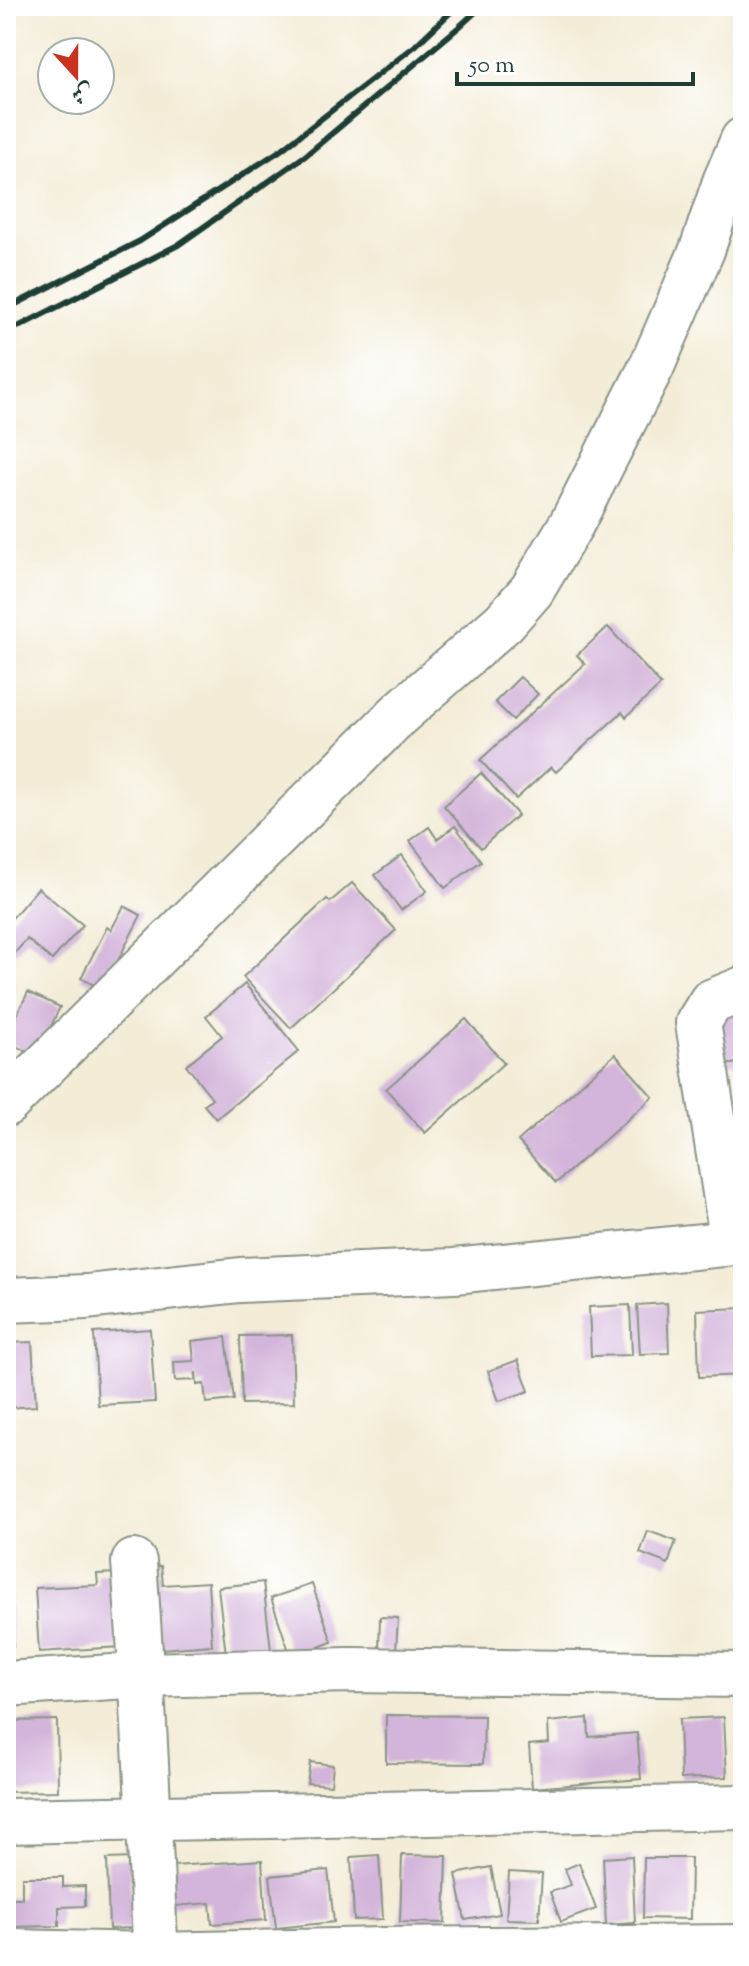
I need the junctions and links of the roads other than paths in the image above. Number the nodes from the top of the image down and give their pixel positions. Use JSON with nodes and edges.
{"nodes":[{"id":1,"x":743,"y":140,"type":"edge"},
{"id":2,"x":743,"y":989,"type":"edge"},
{"id":3,"x":6,"y":1104,"type":"edge"},
{"id":4,"x":738,"y":1243,"type":"edge"},
{"id":5,"x":6,"y":1300,"type":"edge"},
{"id":6,"x":134,"y":1562,"type":"dead end"},
{"id":7,"x":143,"y":1675,"type":"junction"},
{"id":8,"x":743,"y":1675,"type":"edge"},
{"id":9,"x":6,"y":1684,"type":"edge"},
{"id":10,"x":743,"y":1807,"type":"edge"},
{"id":11,"x":148,"y":1817,"type":"junction"},
{"id":12,"x":6,"y":1821,"type":"edge"},
{"id":13,"x":743,"y":1947,"type":"edge"},
{"id":14,"x":6,"y":1952,"type":"edge"},
{"id":15,"x":156,"y":1955,"type":"junction"},
{"id":16,"x":382,"y":1955,"type":"edge"}],
"edges":[{"from":1,"to":3,"type":"street"},
{"from":2,"to":4,"type":"street"},
{"from":4,"to":5,"type":"street"},
{"from":6,"to":7,"type":"street"},
{"from":7,"to":8,"type":"street"},
{"from":7,"to":9,"type":"street"},
{"from":7,"to":11,"type":"street"},
{"from":10,"to":11,"type":"street"},
{"from":11,"to":12,"type":"street"},
{"from":11,"to":15,"type":"street"},
{"from":13,"to":16,"type":"street"},
{"from":14,"to":15,"type":"street"},
{"from":15,"to":16,"type":"street"}]}
